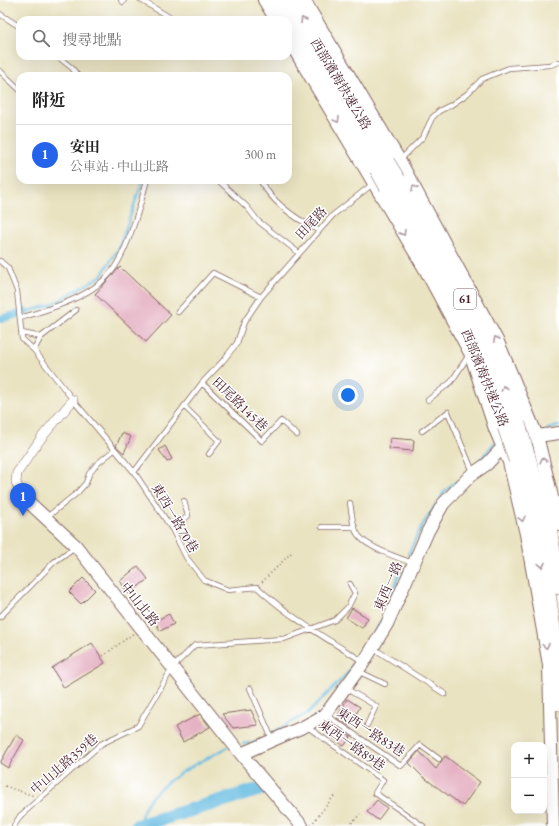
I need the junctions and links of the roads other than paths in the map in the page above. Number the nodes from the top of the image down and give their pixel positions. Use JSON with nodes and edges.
{"nodes":[{"id":1,"x":121,"y":0,"type":"edge"},
{"id":2,"x":124,"y":0,"type":"edge"},
{"id":3,"x":141,"y":0,"type":"edge"},
{"id":4,"x":264,"y":0,"type":"edge"},
{"id":5,"x":274,"y":0,"type":"edge"},
{"id":6,"x":291,"y":0,"type":"edge"},
{"id":7,"x":304,"y":0,"type":"edge"},
{"id":8,"x":0,"y":14,"type":"edge"},
{"id":9,"x":167,"y":16,"type":"edge"},
{"id":10,"x":274,"y":16,"type":"edge"},
{"id":11,"x":284,"y":16,"type":"edge"},
{"id":12,"x":16,"y":24,"type":"edge"},
{"id":13,"x":292,"y":29,"type":"edge"},
{"id":14,"x":292,"y":44,"type":"edge"},
{"id":15,"x":62,"y":60,"type":"edge"},
{"id":16,"x":559,"y":62,"type":"edge"},
{"id":17,"x":0,"y":71,"type":"edge"},
{"id":18,"x":75,"y":72,"type":"edge"},
{"id":19,"x":16,"y":86,"type":"edge"},
{"id":20,"x":387,"y":174,"type":"junction"},
{"id":21,"x":146,"y":184,"type":"edge"},
{"id":22,"x":222,"y":184,"type":"edge"},
{"id":23,"x":262,"y":184,"type":"edge"},
{"id":24,"x":318,"y":230,"type":"junction"},
{"id":25,"x":299,"y":253,"type":"junction"},
{"id":26,"x":0,"y":261,"type":"edge"},
{"id":27,"x":261,"y":297,"type":"junction"},
{"id":28,"x":76,"y":310,"type":"dead end"},
{"id":29,"x":178,"y":312,"type":"dead end"},
{"id":30,"x":20,"y":318,"type":"junction"},
{"id":31,"x":22,"y":332,"type":"junction"},
{"id":32,"x":40,"y":337,"type":"junction"},
{"id":33,"x":34,"y":350,"type":"junction"},
{"id":34,"x":470,"y":353,"type":"junction"},
{"id":35,"x":202,"y":383,"type":"junction"},
{"id":36,"x":73,"y":400,"type":"junction"},
{"id":37,"x":428,"y":400,"type":"dead end"},
{"id":38,"x":184,"y":406,"type":"junction"},
{"id":39,"x":422,"y":431,"type":"dead end"},
{"id":40,"x":559,"y":433,"type":"edge"},
{"id":41,"x":297,"y":435,"type":"dead end"},
{"id":42,"x":538,"y":436,"type":"junction"},
{"id":43,"x":502,"y":448,"type":"junction"},
{"id":44,"x":114,"y":450,"type":"junction"},
{"id":45,"x":209,"y":454,"type":"dead end"},
{"id":46,"x":521,"y":457,"type":"junction"},
{"id":47,"x":134,"y":472,"type":"junction"},
{"id":48,"x":474,"y":474,"type":"junction"},
{"id":49,"x":21,"y":495,"type":"joint"},
{"id":50,"x":184,"y":501,"type":"dead end"},
{"id":51,"x":350,"y":503,"type":"dead end"},
{"id":52,"x":45,"y":519,"type":"junction"},
{"id":53,"x":559,"y":525,"type":"edge"},
{"id":54,"x":322,"y":526,"type":"dead end"},
{"id":55,"x":355,"y":527,"type":"junction"},
{"id":56,"x":172,"y":529,"type":"junction"},
{"id":57,"x":76,"y":546,"type":"junction"},
{"id":58,"x":413,"y":563,"type":"junction"},
{"id":59,"x":350,"y":584,"type":"dead end"},
{"id":60,"x":559,"y":587,"type":"edge"},
{"id":61,"x":0,"y":617,"type":"edge"},
{"id":62,"x":309,"y":629,"type":"junction"},
{"id":63,"x":373,"y":648,"type":"junction"},
{"id":64,"x":361,"y":666,"type":"junction"},
{"id":65,"x":174,"y":667,"type":"junction"},
{"id":66,"x":385,"y":684,"type":"dead end"},
{"id":67,"x":250,"y":688,"type":"dead end"},
{"id":68,"x":345,"y":688,"type":"junction"},
{"id":69,"x":445,"y":694,"type":"dead end"},
{"id":70,"x":559,"y":703,"type":"edge"},
{"id":71,"x":325,"y":715,"type":"junction"},
{"id":72,"x":367,"y":725,"type":"dead end"},
{"id":73,"x":305,"y":726,"type":"junction"},
{"id":74,"x":273,"y":741,"type":"junction"},
{"id":75,"x":241,"y":754,"type":"junction"},
{"id":76,"x":439,"y":759,"type":"dead end"},
{"id":77,"x":14,"y":826,"type":"edge"},
{"id":78,"x":302,"y":826,"type":"edge"},
{"id":79,"x":423,"y":826,"type":"edge"},
{"id":80,"x":553,"y":826,"type":"edge"}],
"edges":[{"from":1,"to":2,"type":"lane"},
{"from":3,"to":9,"type":"lane"},
{"from":4,"to":10,"type":"street"},
{"from":5,"to":11,"type":"highway","name":"西部濱海快速公路","number":"61"},
{"from":20,"to":6,"type":"highway","name":"西部濱海快速公路","number":"61","one_way":true},
{"from":7,"to":20,"type":"street"},
{"from":8,"to":12,"type":"lane"},
{"from":13,"to":20,"type":"highway","name":"西部濱海快速公路","number":"61"},
{"from":14,"to":20,"type":"street","one_way":true},
{"from":15,"to":18,"type":"lane"},
{"from":16,"to":20,"type":"lane","name":"田尾路"},
{"from":17,"to":19,"type":"lane"},
{"from":20,"to":24,"type":"lane","name":"田尾路"},
{"from":20,"to":34,"type":"street","one_way":true},
{"from":42,"to":20,"type":"street","one_way":true},
{"from":20,"to":46,"type":"highway","name":"西部濱海快速公路","number":"61","bridge":true},
{"from":21,"to":30,"type":"lane"},
{"from":22,"to":25,"type":"lane"},
{"from":23,"to":24,"type":"lane"},
{"from":24,"to":25,"type":"lane","name":"田尾路"},
{"from":25,"to":27,"type":"lane","name":"田尾路"},
{"from":26,"to":30,"type":"lane","name":"東西一路70巷"},
{"from":27,"to":29,"type":"lane"},
{"from":27,"to":35,"type":"lane","name":"田尾路"},
{"from":28,"to":32,"type":"lane"},
{"from":30,"to":31,"type":"lane","name":"東西一路70巷"},
{"from":31,"to":32,"type":"lane"},
{"from":31,"to":33,"type":"lane","name":"東西一路70巷"},
{"from":32,"to":33,"type":"lane"},
{"from":33,"to":36,"type":"lane","name":"東西一路70巷"},
{"from":34,"to":37,"type":"lane"},
{"from":34,"to":43,"type":"street"},
{"from":35,"to":38,"type":"lane","name":"田尾路"},
{"from":35,"to":41,"type":"lane","name":"田尾路145巷"},
{"from":36,"to":44,"type":"lane","name":"東西一路70巷"},
{"from":36,"to":49,"type":"street","name":"中山北路"},
{"from":38,"to":45,"type":"lane"},
{"from":38,"to":47,"type":"lane","name":"田尾路"},
{"from":39,"to":48,"type":"lane"},
{"from":40,"to":42,"type":"street","name":"東西一路"},
{"from":42,"to":43,"type":"street","name":"東西一路"},
{"from":53,"to":42,"type":"street","one_way":true},
{"from":43,"to":48,"type":"street","name":"東西一路"},
{"from":43,"to":80,"type":"street","one_way":true},
{"from":44,"to":47,"type":"lane","name":"東西一路70巷"},
{"from":44,"to":52,"type":"lane"},
{"from":46,"to":60,"type":"highway","name":"西部濱海快速公路","number":"61"},
{"from":46,"to":70,"type":"highway","name":"西部濱海快速公路","number":"61","one_way":true},
{"from":47,"to":56,"type":"lane","name":"東西一路70巷"},
{"from":48,"to":58,"type":"street","name":"東西一路"},
{"from":49,"to":52,"type":"street","name":"中山北路"},
{"from":50,"to":56,"type":"lane"},
{"from":51,"to":55,"type":"lane"},
{"from":52,"to":57,"type":"street","name":"中山北路"},
{"from":54,"to":55,"type":"lane"},
{"from":55,"to":58,"type":"lane"},
{"from":56,"to":62,"type":"lane","name":"東西一路70巷"},
{"from":57,"to":61,"type":"lane"},
{"from":57,"to":65,"type":"street","name":"中山北路"},
{"from":58,"to":63,"type":"street","name":"東西一路"},
{"from":59,"to":62,"type":"lane","name":"中山北路359巷"},
{"from":62,"to":64,"type":"lane"},
{"from":62,"to":65,"type":"lane","name":"中山北路359巷"},
{"from":63,"to":64,"type":"street","name":"東西一路"},
{"from":63,"to":69,"type":"lane"},
{"from":64,"to":66,"type":"lane"},
{"from":64,"to":68,"type":"street","name":"東西一路"},
{"from":65,"to":75,"type":"street","name":"中山北路"},
{"from":65,"to":77,"type":"lane","name":"中山北路359巷"},
{"from":67,"to":74,"type":"lane"},
{"from":68,"to":71,"type":"street","name":"東西一路"},
{"from":68,"to":72,"type":"lane"},
{"from":71,"to":73,"type":"street","name":"東西一路"},
{"from":71,"to":76,"type":"lane","name":"東西一路83巷"},
{"from":73,"to":74,"type":"street","name":"東西一路"},
{"from":73,"to":79,"type":"lane","name":"東西一路89巷"},
{"from":74,"to":75,"type":"street","name":"東西一路"},
{"from":75,"to":78,"type":"street","name":"中山北路"}]}
